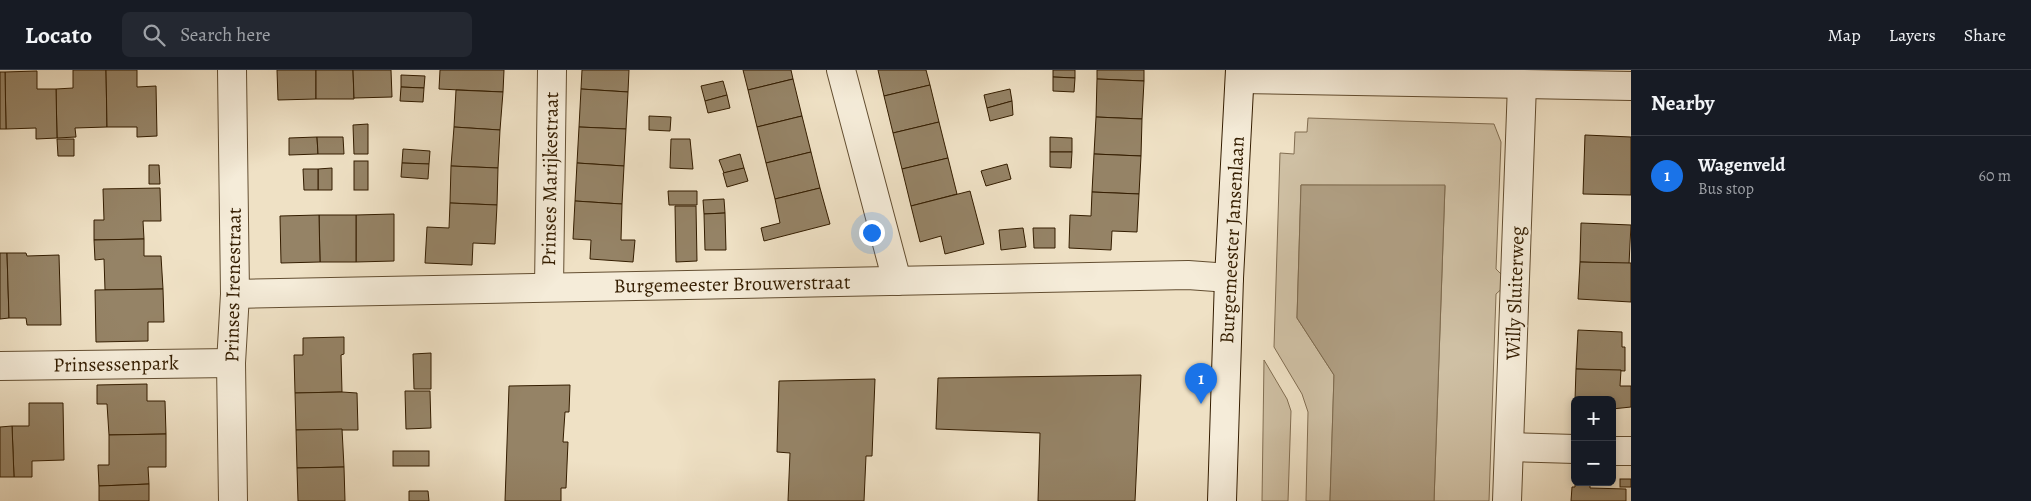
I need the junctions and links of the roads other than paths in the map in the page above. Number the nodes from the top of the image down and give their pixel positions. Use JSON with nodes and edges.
{"nodes":[{"id":1,"x":232,"y":70,"type":"edge"},
{"id":2,"x":552,"y":70,"type":"edge"},
{"id":3,"x":841,"y":70,"type":"edge"},
{"id":4,"x":1240,"y":74,"type":"edge"},
{"id":5,"x":1522,"y":84,"type":"junction"},
{"id":6,"x":1631,"y":86,"type":"edge"},
{"id":7,"x":1229,"y":278,"type":"junction"},
{"id":8,"x":897,"y":281,"type":"junction"},
{"id":9,"x":548,"y":287,"type":"junction"},
{"id":10,"x":235,"y":294,"type":"junction"},
{"id":11,"x":231,"y":363,"type":"junction"},
{"id":12,"x":0,"y":366,"type":"edge"},
{"id":13,"x":1509,"y":447,"type":"junction"},
{"id":14,"x":1571,"y":449,"type":"edge"},
{"id":15,"x":1616,"y":451,"type":"edge"},
{"id":16,"x":1631,"y":451,"type":"edge"},
{"id":17,"x":232,"y":501,"type":"edge"},
{"id":18,"x":1222,"y":501,"type":"edge"},
{"id":19,"x":1507,"y":501,"type":"edge"}],
"edges":[{"from":1,"to":10,"type":"street","name":"Prinses Irenestraat"},
{"from":2,"to":9,"type":"street","name":"Prinses Marijkestraat"},
{"from":3,"to":8,"type":"street"},
{"from":4,"to":5,"type":"street"},
{"from":4,"to":7,"type":"street","name":"Burgemeester Jansenlaan"},
{"from":5,"to":6,"type":"street"},
{"from":5,"to":13,"type":"street","name":"Willy Sluiterweg"},
{"from":7,"to":8,"type":"street","name":"Burgemeester Brouwerstraat"},
{"from":7,"to":18,"type":"street","name":"Burgemeester Jansenlaan"},
{"from":8,"to":9,"type":"street","name":"Burgemeester Brouwerstraat"},
{"from":9,"to":10,"type":"street","name":"Burgemeester Brouwerstraat"},
{"from":10,"to":11,"type":"street","name":"Prinses Irenestraat"},
{"from":11,"to":12,"type":"street","name":"Prinsessenpark"},
{"from":11,"to":17,"type":"street","name":"Prinses Irenestraat"},
{"from":13,"to":14,"type":"street"},
{"from":13,"to":19,"type":"street","name":"Willy Sluiterweg"},
{"from":15,"to":16,"type":"street"}]}
